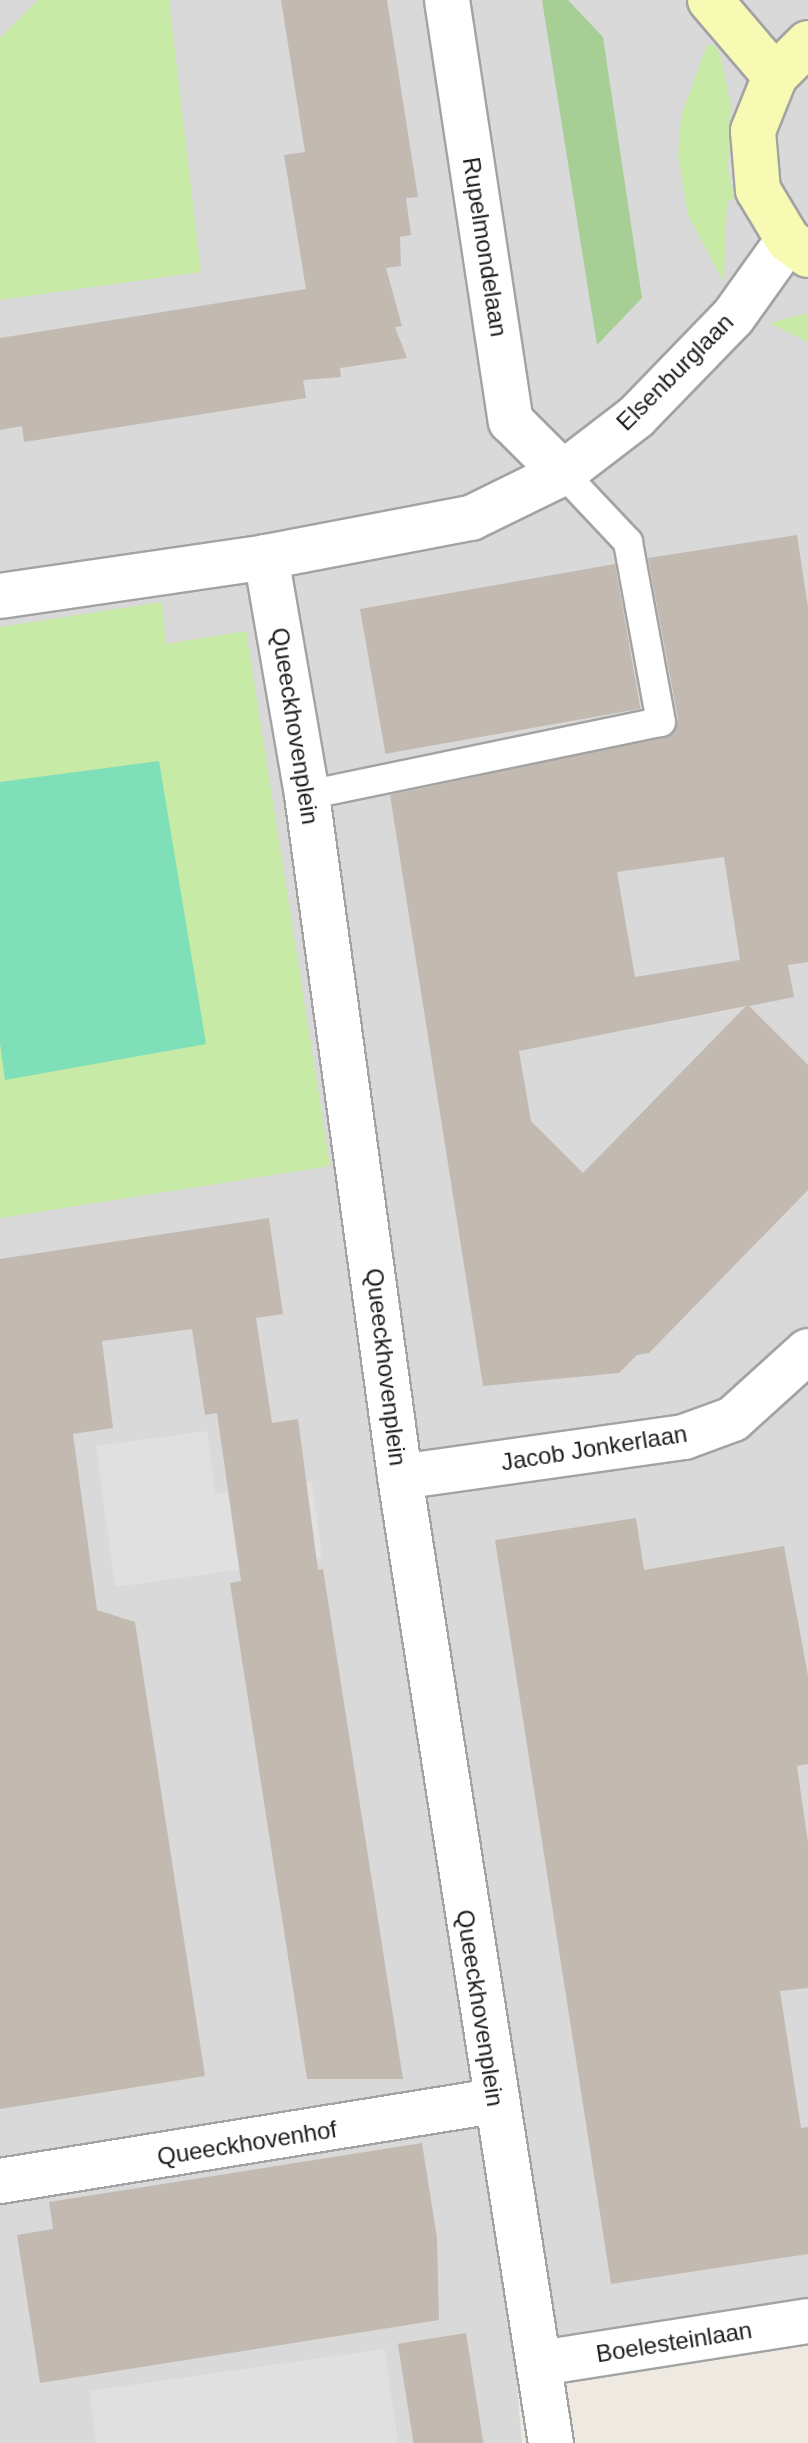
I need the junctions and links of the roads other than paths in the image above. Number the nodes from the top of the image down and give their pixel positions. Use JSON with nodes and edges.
{"nodes":[{"id":1,"x":447,"y":0,"type":"edge"},
{"id":2,"x":710,"y":0,"type":"edge"},
{"id":3,"x":808,"y":43,"type":"edge"},
{"id":4,"x":775,"y":76,"type":"junction"},
{"id":5,"x":798,"y":247,"type":"edge"},
{"id":6,"x":563,"y":473,"type":"junction"},
{"id":7,"x":266,"y":557,"type":"junction"},
{"id":8,"x":0,"y":596,"type":"edge"},
{"id":9,"x":307,"y":795,"type":"junction"},
{"id":10,"x":808,"y":1351,"type":"edge"},
{"id":11,"x":400,"y":1477,"type":"junction"},
{"id":12,"x":494,"y":2101,"type":"junction"},
{"id":13,"x":0,"y":2181,"type":"edge"},
{"id":14,"x":808,"y":2321,"type":"edge"},
{"id":15,"x":540,"y":2363,"type":"junction"},
{"id":16,"x":551,"y":2443,"type":"edge"}],
"edges":[{"from":1,"to":6,"type":"street","name":"Rupelmondelaan"},
{"from":2,"to":4,"type":"main road"},
{"from":3,"to":4,"type":"main road"},
{"from":4,"to":5,"type":"main road"},
{"from":5,"to":6,"type":"street","name":"Elsenburglaan"},
{"from":6,"to":7,"type":"street","name":"Elsenburglaan"},
{"from":6,"to":9,"type":"lane"},
{"from":7,"to":8,"type":"street"},
{"from":7,"to":9,"type":"street","name":"Queeckhovenplein"},
{"from":9,"to":11,"type":"street","name":"Queeckhovenplein"},
{"from":10,"to":11,"type":"street","name":"Jacob Jonkerlaan"},
{"from":11,"to":12,"type":"street","name":"Queeckhovenplein"},
{"from":12,"to":13,"type":"street","name":"Queeckhovenhof"},
{"from":12,"to":15,"type":"street","name":"Queeckhovenplein"},
{"from":14,"to":15,"type":"street","name":"Boelesteinlaan"},
{"from":15,"to":16,"type":"street","name":"Queeckhovenplein"}]}
